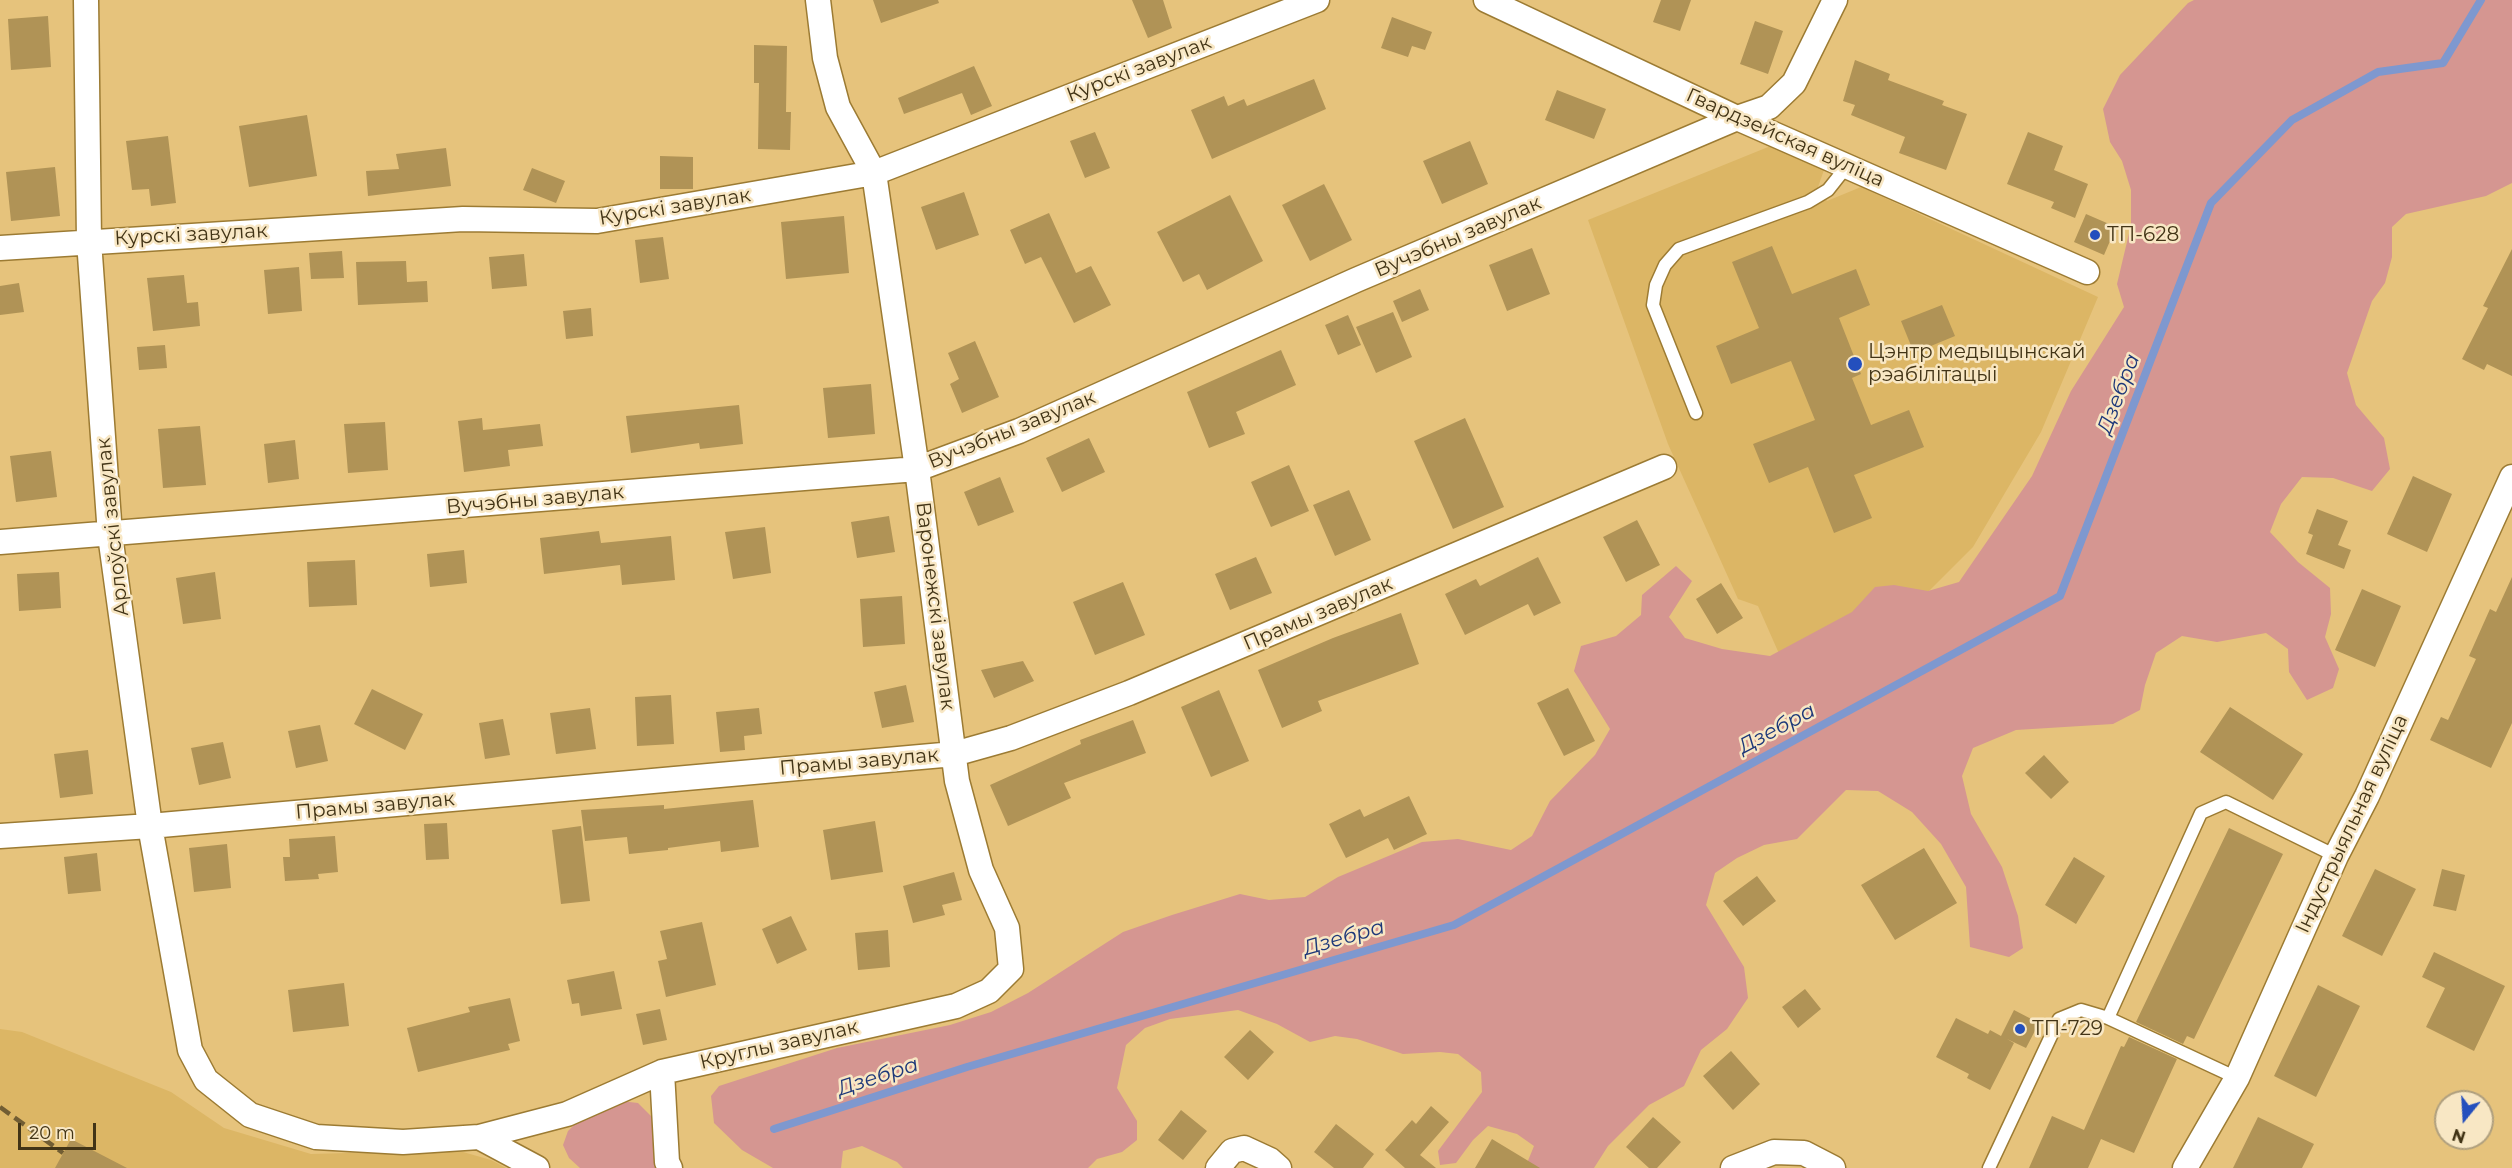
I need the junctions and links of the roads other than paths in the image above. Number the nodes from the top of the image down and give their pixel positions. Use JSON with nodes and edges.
{"nodes":[{"id":1,"x":87,"y":0,"type":"edge"},
{"id":2,"x":818,"y":0,"type":"edge"},
{"id":3,"x":1317,"y":0,"type":"edge"},
{"id":4,"x":1486,"y":0,"type":"edge"},
{"id":5,"x":1835,"y":0,"type":"edge"},
{"id":6,"x":1737,"y":118,"type":"junction"},
{"id":7,"x":1847,"y":166,"type":"junction"},
{"id":8,"x":874,"y":173,"type":"junction"},
{"id":9,"x":89,"y":241,"type":"junction"},
{"id":10,"x":0,"y":248,"type":"edge"},
{"id":11,"x":2086,"y":272,"type":"dead end"},
{"id":12,"x":1696,"y":413,"type":"dead end"},
{"id":13,"x":1664,"y":467,"type":"dead end"},
{"id":14,"x":917,"y":468,"type":"junction"},
{"id":15,"x":2512,"y":477,"type":"edge"},
{"id":16,"x":110,"y":535,"type":"junction"},
{"id":17,"x":0,"y":542,"type":"edge"},
{"id":18,"x":954,"y":754,"type":"junction"},
{"id":19,"x":150,"y":826,"type":"junction"},
{"id":20,"x":0,"y":836,"type":"edge"},
{"id":21,"x":2336,"y":856,"type":"junction"},
{"id":22,"x":989,"y":991,"type":"joint"},
{"id":23,"x":2108,"y":1018,"type":"junction"},
{"id":24,"x":662,"y":1072,"type":"junction"},
{"id":25,"x":2237,"y":1078,"type":"junction"},
{"id":26,"x":479,"y":1137,"type":"junction"},
{"id":27,"x":537,"y":1168,"type":"edge"},
{"id":28,"x":670,"y":1168,"type":"edge"},
{"id":29,"x":1218,"y":1168,"type":"edge"},
{"id":30,"x":1279,"y":1168,"type":"edge"},
{"id":31,"x":1733,"y":1168,"type":"edge"},
{"id":32,"x":1833,"y":1168,"type":"edge"},
{"id":33,"x":1989,"y":1168,"type":"edge"},
{"id":34,"x":2185,"y":1168,"type":"edge"}],
"edges":[{"from":1,"to":9,"type":"street","name":"Арлоўскі завулак"},
{"from":2,"to":8,"type":"street","name":"Варонежскі завулак"},
{"from":3,"to":8,"type":"street","name":"Курскі завулак"},
{"from":4,"to":6,"type":"street","name":"Гвардзейская вуліца"},
{"from":5,"to":6,"type":"street","name":"Вучэбны завулак"},
{"from":6,"to":7,"type":"street","name":"Гвардзейская вуліца"},
{"from":6,"to":14,"type":"street","name":"Вучэбны завулак"},
{"from":7,"to":11,"type":"street","name":"Гвардзейская вуліца"},
{"from":7,"to":12,"type":"lane"},
{"from":8,"to":9,"type":"street","name":"Курскі завулак"},
{"from":8,"to":14,"type":"street","name":"Варонежскі завулак"},
{"from":9,"to":10,"type":"street","name":"Курскі завулак"},
{"from":9,"to":16,"type":"street","name":"Арлоўскі завулак"},
{"from":13,"to":18,"type":"street","name":"Прамы завулак"},
{"from":14,"to":16,"type":"street","name":"Вучэбны завулак"},
{"from":14,"to":18,"type":"street","name":"Варонежскі завулак"},
{"from":15,"to":21,"type":"street","name":"Індустрыяльная вуліца"},
{"from":16,"to":17,"type":"street","name":"Вучэбны завулак"},
{"from":16,"to":19,"type":"street","name":"Арлоўскі завулак"},
{"from":18,"to":19,"type":"street","name":"Прамы завулак"},
{"from":18,"to":22,"type":"street","name":"Варонежскі завулак"},
{"from":19,"to":20,"type":"street","name":"Прамы завулак"},
{"from":19,"to":26,"type":"street","name":"Арлоўскі завулак"},
{"from":21,"to":23,"type":"lane"},
{"from":21,"to":25,"type":"street","name":"Індустрыяльная вуліца"},
{"from":22,"to":24,"type":"street","name":"Круглы завулак"},
{"from":23,"to":25,"type":"lane"},
{"from":23,"to":33,"type":"lane"},
{"from":24,"to":26,"type":"street","name":"Круглы завулак"},
{"from":24,"to":28,"type":"street"},
{"from":25,"to":34,"type":"street","name":"Індустрыяльная вуліца"},
{"from":26,"to":27,"type":"street"},
{"from":29,"to":30,"type":"street"},
{"from":31,"to":32,"type":"street"}]}
